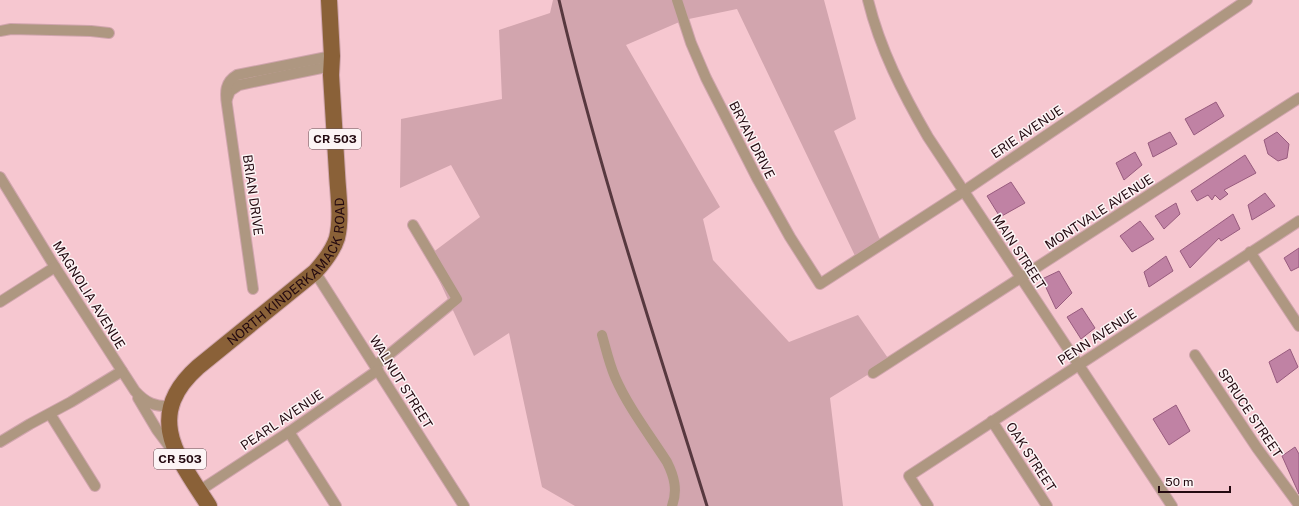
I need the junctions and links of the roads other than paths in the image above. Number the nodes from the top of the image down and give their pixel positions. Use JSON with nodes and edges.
{"nodes":[{"id":1,"x":329,"y":0,"type":"edge"},
{"id":2,"x":677,"y":0,"type":"edge"},
{"id":3,"x":868,"y":0,"type":"edge"},
{"id":4,"x":1247,"y":0,"type":"edge"},
{"id":5,"x":0,"y":31,"type":"edge"},
{"id":6,"x":109,"y":33,"type":"dead end"},
{"id":7,"x":332,"y":61,"type":"junction"},
{"id":8,"x":1299,"y":98,"type":"edge"},
{"id":9,"x":0,"y":177,"type":"edge"},
{"id":10,"x":964,"y":191,"type":"junction"},
{"id":11,"x":1299,"y":221,"type":"edge"},
{"id":12,"x":413,"y":224,"type":"dead end"},
{"id":13,"x":1250,"y":252,"type":"junction"},
{"id":14,"x":55,"y":267,"type":"junction"},
{"id":15,"x":315,"y":272,"type":"junction"},
{"id":16,"x":1021,"y":278,"type":"junction"},
{"id":17,"x":820,"y":284,"type":"joint"},
{"id":18,"x":253,"y":289,"type":"dead end"},
{"id":19,"x":0,"y":302,"type":"edge"},
{"id":20,"x":1299,"y":326,"type":"edge"},
{"id":21,"x":602,"y":335,"type":"dead end"},
{"id":22,"x":1195,"y":355,"type":"dead end"},
{"id":23,"x":1078,"y":365,"type":"junction"},
{"id":24,"x":377,"y":368,"type":"junction"},
{"id":25,"x":122,"y":371,"type":"junction"},
{"id":26,"x":874,"y":374,"type":"dead end"},
{"id":27,"x":128,"y":381,"type":"junction"},
{"id":28,"x":171,"y":406,"type":"junction"},
{"id":29,"x":50,"y":414,"type":"junction"},
{"id":30,"x":992,"y":421,"type":"junction"},
{"id":31,"x":289,"y":432,"type":"junction"},
{"id":32,"x":0,"y":442,"type":"edge"},
{"id":33,"x":181,"y":462,"type":"junction"},
{"id":34,"x":95,"y":486,"type":"dead end"},
{"id":35,"x":199,"y":491,"type":"junction"},
{"id":36,"x":673,"y":502,"type":"edge"},
{"id":37,"x":1299,"y":505,"type":"edge"},
{"id":38,"x":209,"y":506,"type":"edge"},
{"id":39,"x":336,"y":506,"type":"edge"},
{"id":40,"x":464,"y":506,"type":"edge"},
{"id":41,"x":928,"y":506,"type":"edge"},
{"id":42,"x":1047,"y":506,"type":"edge"},
{"id":43,"x":1172,"y":506,"type":"edge"}],
"edges":[{"from":1,"to":7,"type":"main road","name":"NORTH KINDERKAMACK ROAD","number":"CR 503"},
{"from":2,"to":17,"type":"street","name":"BRYAN DRIVE"},
{"from":3,"to":10,"type":"street","name":"MAIN STREET"},
{"from":4,"to":10,"type":"street","name":"ERIE AVENUE"},
{"from":5,"to":6,"type":"street"},
{"from":7,"to":15,"type":"main road","name":"NORTH KINDERKAMACK ROAD","number":"CR 503"},
{"from":7,"to":18,"type":"street","name":"BRIAN DRIVE"},
{"from":8,"to":16,"type":"street","name":"MONTVALE AVENUE"},
{"from":9,"to":14,"type":"street","name":"MAGNOLIA AVENUE"},
{"from":10,"to":16,"type":"street","name":"MAIN STREET"},
{"from":10,"to":17,"type":"street","name":"ERIE AVENUE"},
{"from":11,"to":13,"type":"street","name":"PENN AVENUE"},
{"from":12,"to":24,"type":"street","name":"PEARL AVENUE"},
{"from":13,"to":20,"type":"street"},
{"from":13,"to":23,"type":"street","name":"PENN AVENUE"},
{"from":14,"to":19,"type":"street"},
{"from":14,"to":25,"type":"street","name":"MAGNOLIA AVENUE"},
{"from":15,"to":24,"type":"street","name":"WALNUT STREET"},
{"from":15,"to":28,"type":"main road","name":"NORTH KINDERKAMACK ROAD","number":"CR 503"},
{"from":16,"to":23,"type":"street","name":"MAIN STREET"},
{"from":16,"to":26,"type":"street","name":"MONTVALE AVENUE"},
{"from":21,"to":36,"type":"street"},
{"from":22,"to":37,"type":"street","name":"SPRUCE STREET"},
{"from":23,"to":30,"type":"street","name":"PENN AVENUE"},
{"from":23,"to":43,"type":"street","name":"MAIN STREET"},
{"from":24,"to":31,"type":"street","name":"PEARL AVENUE"},
{"from":24,"to":40,"type":"street","name":"WALNUT STREET"},
{"from":25,"to":27,"type":"street","name":"MAGNOLIA AVENUE"},
{"from":25,"to":29,"type":"street"},
{"from":27,"to":28,"type":"street","name":"MAGNOLIA AVENUE"},
{"from":27,"to":33,"type":"street"},
{"from":28,"to":33,"type":"main road","name":"NORTH KINDERKAMACK ROAD","number":"CR 503"},
{"from":29,"to":32,"type":"street"},
{"from":29,"to":34,"type":"street"},
{"from":30,"to":41,"type":"street","name":"PENN AVENUE"},
{"from":30,"to":42,"type":"street","name":"OAK STREET"},
{"from":31,"to":35,"type":"street","name":"PEARL AVENUE"},
{"from":31,"to":39,"type":"street"},
{"from":33,"to":35,"type":"main road","name":"NORTH KINDERKAMACK ROAD","number":"CR 503"},
{"from":35,"to":38,"type":"main road","name":"NORTH KINDERKAMACK ROAD","number":"CR 503"}]}
